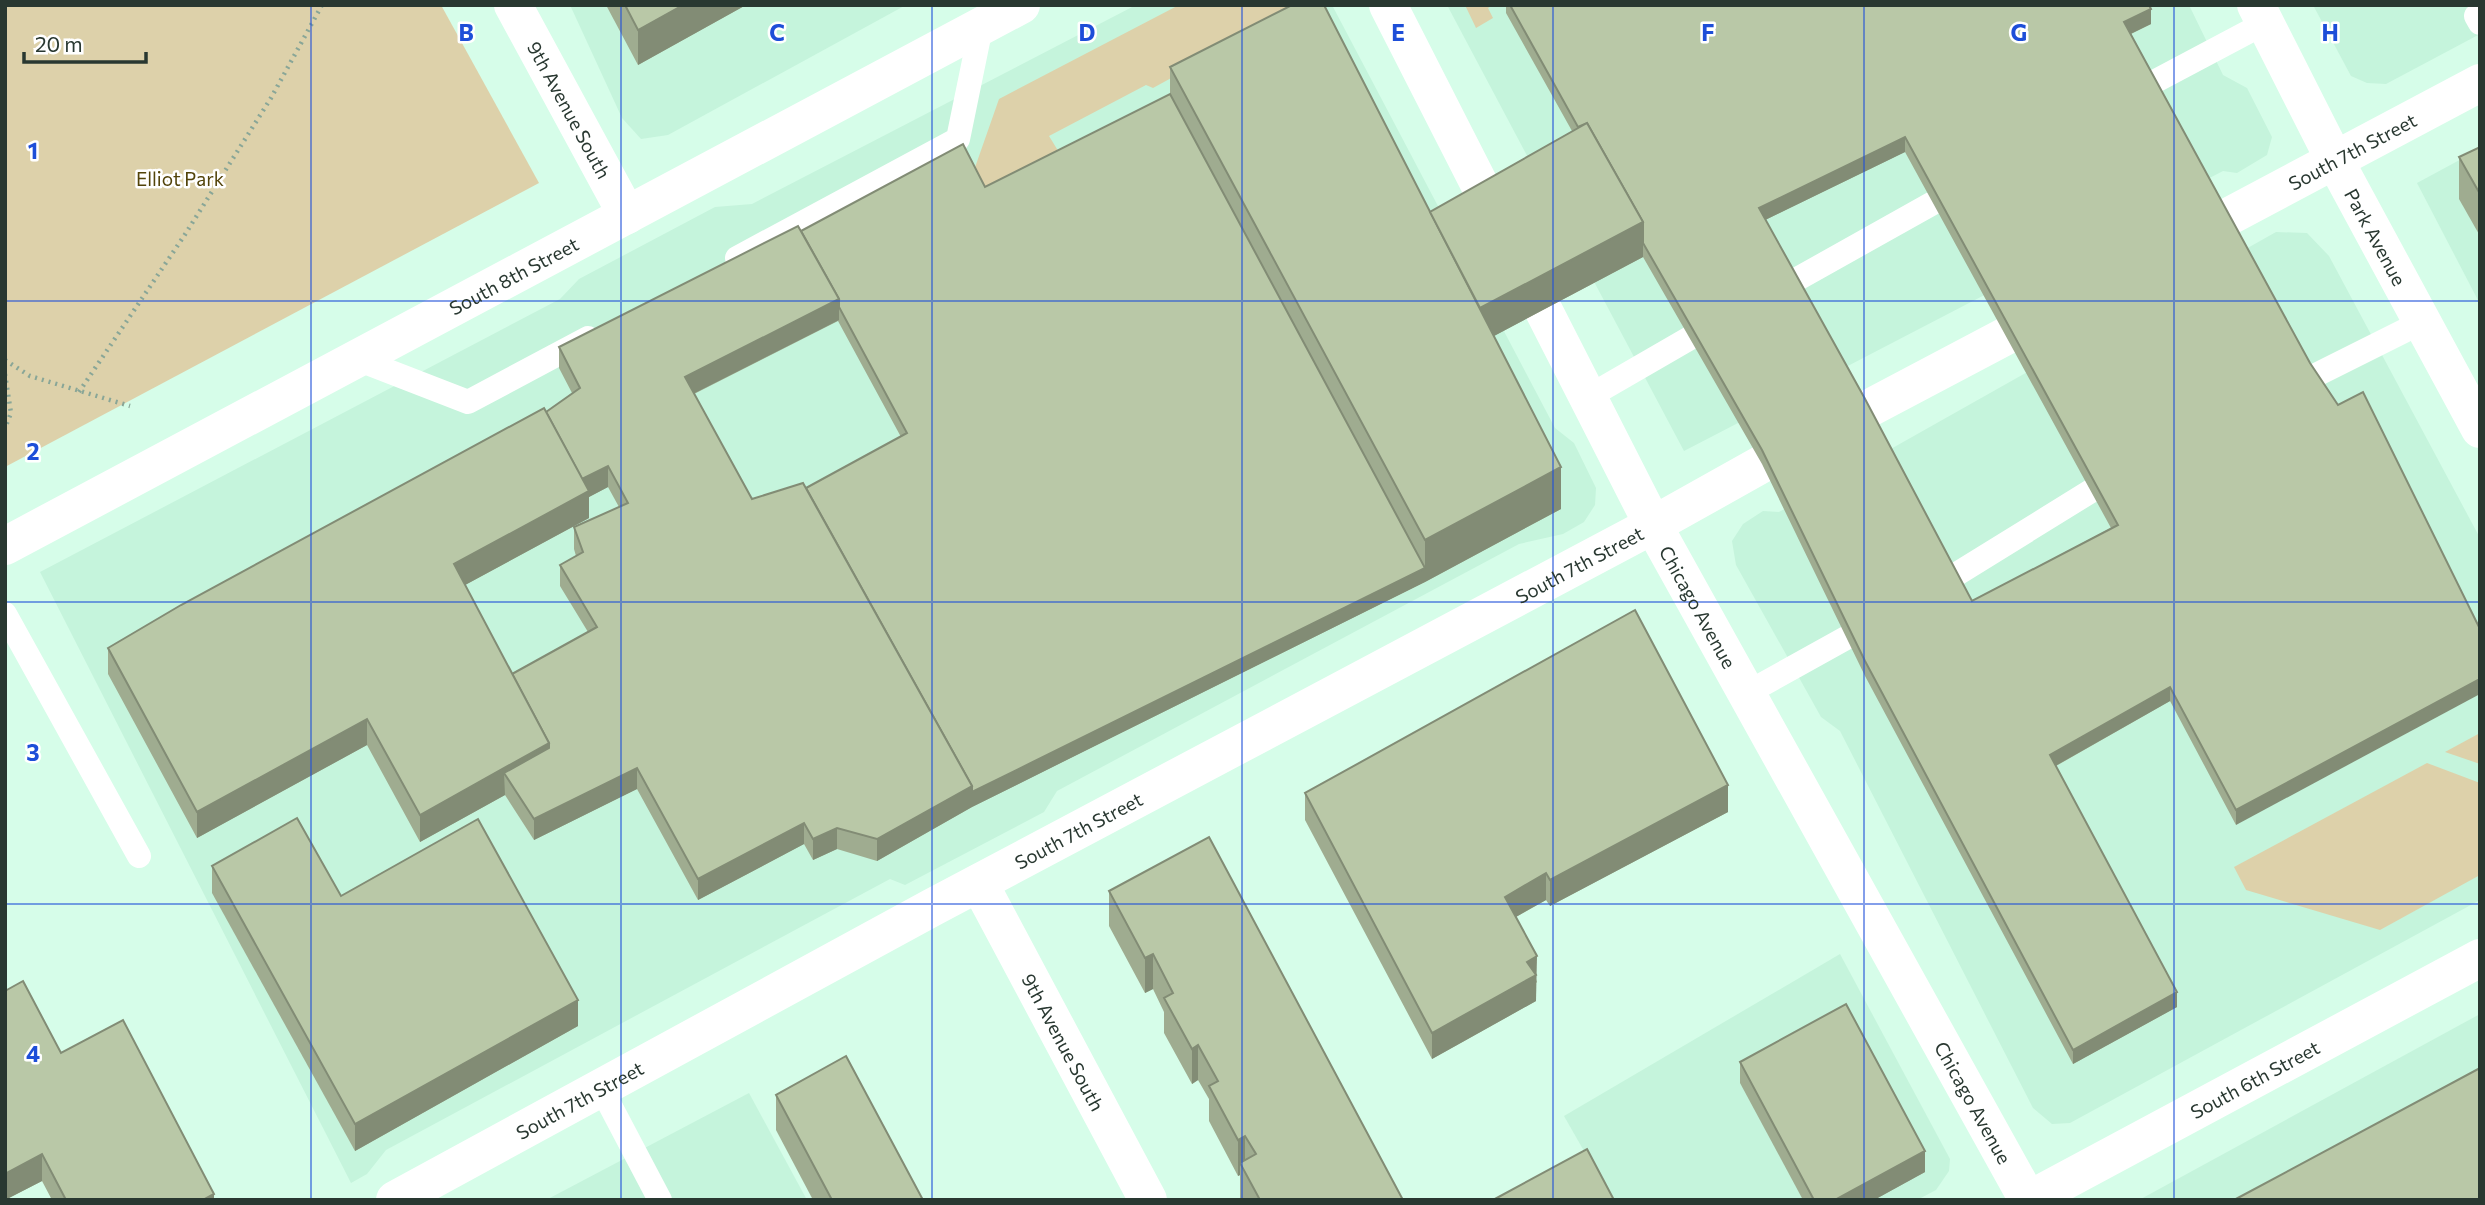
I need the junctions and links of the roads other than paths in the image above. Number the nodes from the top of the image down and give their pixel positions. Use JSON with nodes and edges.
{"nodes":[{"id":1,"x":513,"y":5,"type":"edge"},
{"id":2,"x":1021,"y":5,"type":"edge"},
{"id":3,"x":1388,"y":5,"type":"edge"},
{"id":4,"x":2261,"y":14,"type":"edge"},
{"id":5,"x":981,"y":27,"type":"junction"},
{"id":6,"x":2480,"y":83,"type":"edge"},
{"id":7,"x":2150,"y":84,"type":"edge"},
{"id":8,"x":2334,"y":159,"type":"junction"},
{"id":9,"x":1933,"y":203,"type":"edge"},
{"id":10,"x":627,"y":215,"type":"junction"},
{"id":11,"x":2224,"y":219,"type":"edge"},
{"id":12,"x":713,"y":271,"type":"edge"},
{"id":13,"x":1792,"y":282,"type":"edge"},
{"id":14,"x":2423,"y":323,"type":"junction"},
{"id":15,"x":603,"y":330,"type":"edge"},
{"id":16,"x":2006,"y":336,"type":"edge"},
{"id":17,"x":1690,"y":338,"type":"edge"},
{"id":18,"x":357,"y":359,"type":"junction"},
{"id":19,"x":2310,"y":378,"type":"edge"},
{"id":20,"x":1588,"y":397,"type":"junction"},
{"id":21,"x":1864,"y":411,"type":"edge"},
{"id":22,"x":2480,"y":429,"type":"edge"},
{"id":23,"x":1762,"y":464,"type":"edge"},
{"id":24,"x":2091,"y":491,"type":"edge"},
{"id":25,"x":1653,"y":525,"type":"junction"},
{"id":26,"x":5,"y":546,"type":"edge"},
{"id":27,"x":1952,"y":577,"type":"edge"},
{"id":28,"x":5,"y":614,"type":"edge"},
{"id":29,"x":1846,"y":638,"type":"edge"},
{"id":30,"x":1746,"y":693,"type":"junction"},
{"id":31,"x":139,"y":856,"type":"dead end"},
{"id":32,"x":979,"y":883,"type":"junction"},
{"id":33,"x":2480,"y":958,"type":"edge"},
{"id":34,"x":601,"y":1088,"type":"junction"},
{"id":35,"x":395,"y":1200,"type":"edge"},
{"id":36,"x":660,"y":1200,"type":"edge"},
{"id":37,"x":1148,"y":1200,"type":"edge"},
{"id":38,"x":2029,"y":1200,"type":"edge"}],
"edges":[{"from":1,"to":10,"type":"main road","name":"9th Avenue South"},
{"from":2,"to":5,"type":"main road","name":"South 8th Street"},
{"from":3,"to":20,"type":"main road","name":"Chicago Avenue"},
{"from":4,"to":7,"type":"lane"},
{"from":4,"to":8,"type":"main road","name":"Park Avenue"},
{"from":5,"to":10,"type":"main road","name":"South 8th Street"},
{"from":5,"to":12,"type":"lane"},
{"from":6,"to":8,"type":"main road","name":"South 7th Street"},
{"from":8,"to":11,"type":"main road","name":"South 7th Street"},
{"from":8,"to":14,"type":"main road","name":"Park Avenue"},
{"from":9,"to":13,"type":"lane"},
{"from":10,"to":18,"type":"main road","name":"South 8th Street"},
{"from":14,"to":19,"type":"lane"},
{"from":14,"to":22,"type":"main road","name":"Park Avenue"},
{"from":15,"to":18,"type":"lane"},
{"from":16,"to":21,"type":"main road"},
{"from":17,"to":20,"type":"lane"},
{"from":18,"to":26,"type":"main road","name":"South 8th Street"},
{"from":20,"to":25,"type":"main road","name":"Chicago Avenue"},
{"from":23,"to":25,"type":"main road","name":"South 7th Street"},
{"from":24,"to":27,"type":"lane"},
{"from":25,"to":30,"type":"main road","name":"Chicago Avenue"},
{"from":25,"to":32,"type":"main road","name":"South 7th Street"},
{"from":28,"to":31,"type":"lane"},
{"from":29,"to":30,"type":"lane"},
{"from":30,"to":38,"type":"main road","name":"Chicago Avenue"},
{"from":32,"to":34,"type":"main road","name":"South 7th Street"},
{"from":32,"to":37,"type":"main road","name":"9th Avenue South"},
{"from":33,"to":38,"type":"main road","name":"South 6th Street"},
{"from":34,"to":35,"type":"main road","name":"South 7th Street"},
{"from":34,"to":36,"type":"lane"}]}
